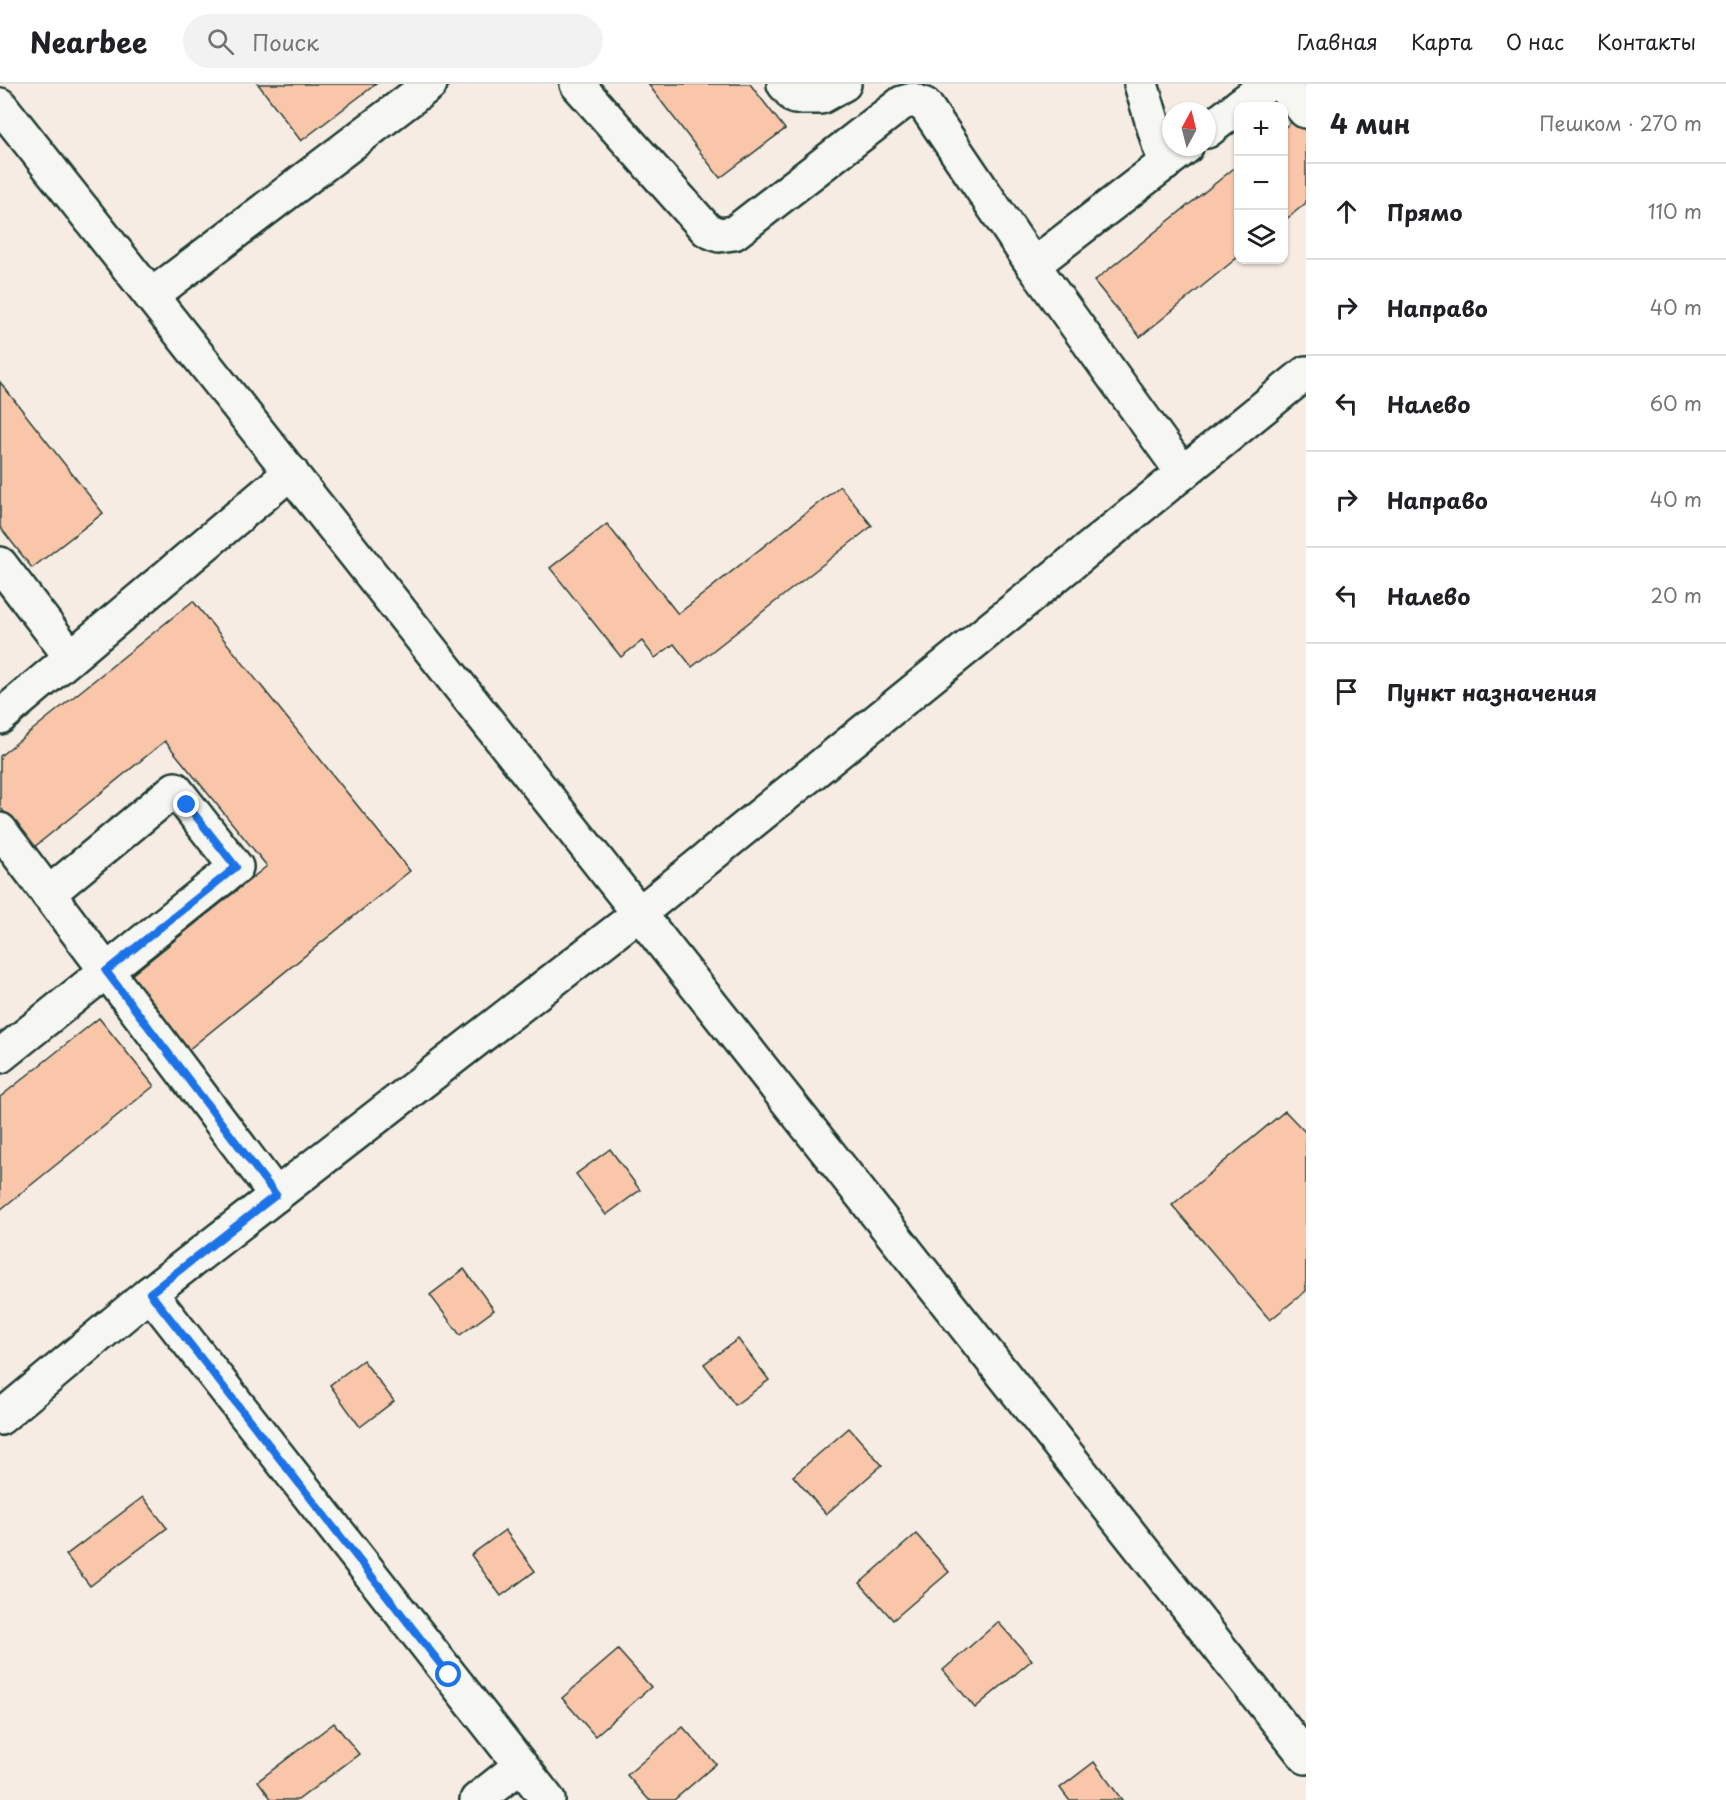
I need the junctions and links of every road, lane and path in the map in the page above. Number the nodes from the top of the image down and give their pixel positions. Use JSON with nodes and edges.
{"nodes":[{"id":1,"x":430,"y":84,"type":"edge"},
{"id":2,"x":577,"y":84,"type":"edge"},
{"id":3,"x":784,"y":84,"type":"edge"},
{"id":4,"x":844,"y":84,"type":"edge"},
{"id":5,"x":1141,"y":84,"type":"edge"},
{"id":6,"x":1268,"y":84,"type":"edge"},
{"id":7,"x":1281,"y":84,"type":"edge"},
{"id":8,"x":1245,"y":102,"type":"edge"},
{"id":9,"x":0,"y":105,"type":"edge"},
{"id":10,"x":1234,"y":111,"type":"edge"},
{"id":11,"x":1305,"y":111,"type":"edge"},
{"id":12,"x":1216,"y":124,"type":"edge"},
{"id":13,"x":1162,"y":128,"type":"edge"},
{"id":14,"x":1174,"y":156,"type":"edge"},
{"id":15,"x":1033,"y":265,"type":"junction"},
{"id":16,"x":151,"y":296,"type":"junction"},
{"id":17,"x":1306,"y":373,"type":"edge"},
{"id":18,"x":291,"y":472,"type":"junction"},
{"id":19,"x":1183,"y":472,"type":"junction"},
{"id":20,"x":0,"y":564,"type":"edge"},
{"id":21,"x":71,"y":657,"type":"junction"},
{"id":22,"x":0,"y":717,"type":"edge"},
{"id":23,"x":0,"y":830,"type":"edge"},
{"id":24,"x":48,"y":894,"type":"junction"},
{"id":25,"x":641,"y":912,"type":"junction"},
{"id":26,"x":106,"y":971,"type":"junction"},
{"id":27,"x":0,"y":1056,"type":"edge"},
{"id":28,"x":276,"y":1195,"type":"junction"},
{"id":29,"x":150,"y":1293,"type":"junction"},
{"id":30,"x":0,"y":1418,"type":"edge"},
{"id":31,"x":1306,"y":1757,"type":"edge"},
{"id":32,"x":520,"y":1766,"type":"junction"},
{"id":33,"x":477,"y":1800,"type":"edge"},
{"id":34,"x":548,"y":1800,"type":"edge"}],
"edges":[{"from":1,"to":16,"type":"street"},
{"from":2,"to":15,"type":"street"},
{"from":3,"to":4,"type":"street"},
{"from":5,"to":13,"type":"street"},
{"from":6,"to":8,"type":"street"},
{"from":7,"to":11,"type":"street"},
{"from":9,"to":16,"type":"street"},
{"from":10,"to":12,"type":"street"},
{"from":14,"to":15,"type":"street"},
{"from":15,"to":19,"type":"street"},
{"from":16,"to":18,"type":"street"},
{"from":17,"to":19,"type":"street"},
{"from":18,"to":21,"type":"street"},
{"from":18,"to":25,"type":"street"},
{"from":19,"to":25,"type":"street"},
{"from":20,"to":21,"type":"street"},
{"from":21,"to":22,"type":"street"},
{"from":23,"to":24,"type":"street"},
{"from":24,"to":26,"type":"street"},
{"from":24,"to":26,"type":"street"},
{"from":25,"to":28,"type":"street"},
{"from":25,"to":31,"type":"street"},
{"from":26,"to":27,"type":"street"},
{"from":26,"to":28,"type":"street"},
{"from":28,"to":29,"type":"street"},
{"from":29,"to":30,"type":"street"},
{"from":29,"to":32,"type":"street"},
{"from":32,"to":33,"type":"street"},
{"from":32,"to":34,"type":"street"}]}
